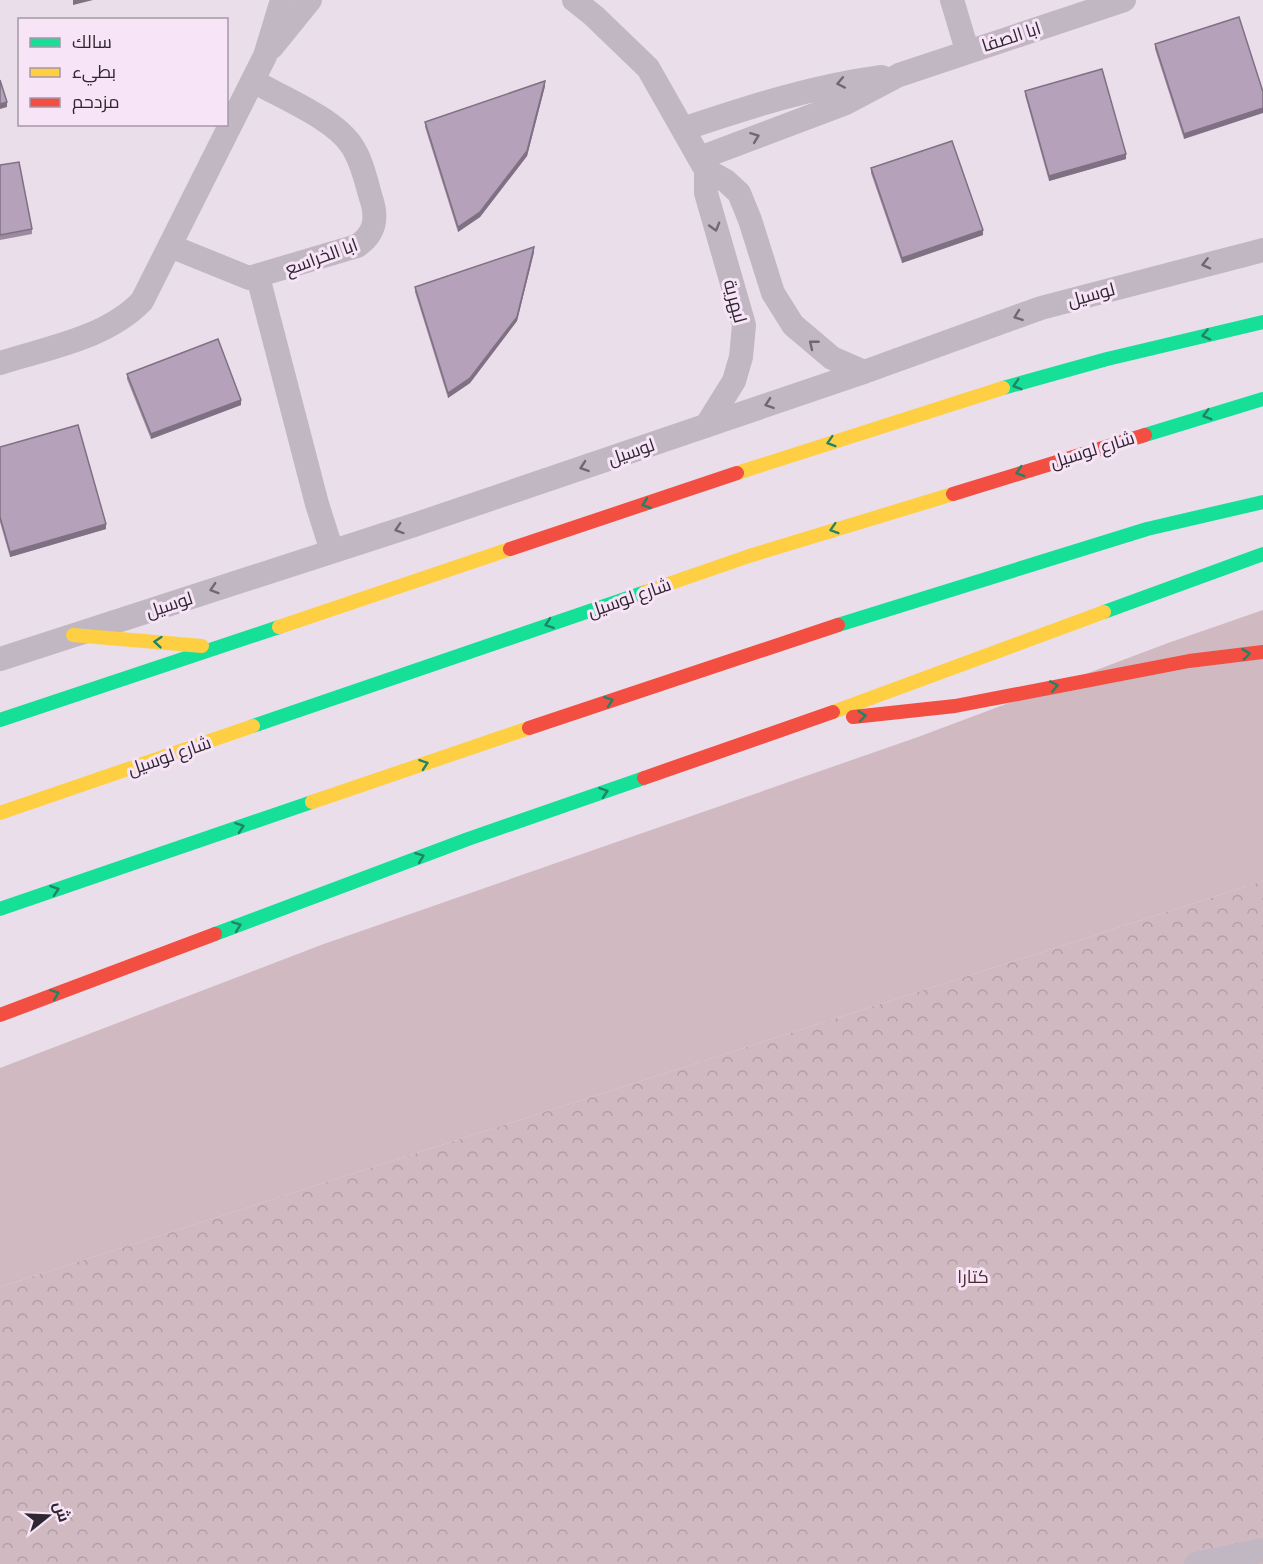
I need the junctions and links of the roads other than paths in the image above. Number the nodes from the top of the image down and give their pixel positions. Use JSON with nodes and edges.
{"nodes":[{"id":1,"x":282,"y":0,"type":"edge"},
{"id":2,"x":310,"y":0,"type":"edge"},
{"id":3,"x":574,"y":0,"type":"edge"},
{"id":4,"x":952,"y":0,"type":"edge"},
{"id":5,"x":1124,"y":0,"type":"edge"},
{"id":6,"x":968,"y":50,"type":"junction"},
{"id":7,"x":265,"y":56,"type":"junction"},
{"id":8,"x":899,"y":75,"type":"junction"},
{"id":9,"x":253,"y":81,"type":"junction"},
{"id":10,"x":683,"y":129,"type":"junction"},
{"id":11,"x":703,"y":164,"type":"junction"},
{"id":12,"x":170,"y":246,"type":"junction"},
{"id":13,"x":1263,"y":250,"type":"edge"},
{"id":14,"x":258,"y":277,"type":"junction"},
{"id":15,"x":1263,"y":322,"type":"edge"},
{"id":16,"x":0,"y":363,"type":"edge"},
{"id":17,"x":864,"y":372,"type":"junction"},
{"id":18,"x":1263,"y":399,"type":"edge"},
{"id":19,"x":706,"y":426,"type":"junction"},
{"id":20,"x":1263,"y":502,"type":"edge"},
{"id":21,"x":332,"y":551,"type":"junction"},
{"id":22,"x":1263,"y":554,"type":"edge"},
{"id":23,"x":73,"y":635,"type":"junction"},
{"id":24,"x":216,"y":647,"type":"junction"},
{"id":25,"x":1263,"y":652,"type":"edge"},
{"id":26,"x":0,"y":659,"type":"edge"},
{"id":27,"x":0,"y":720,"type":"edge"},
{"id":28,"x":804,"y":722,"type":"junction"},
{"id":29,"x":0,"y":813,"type":"edge"},
{"id":30,"x":0,"y":909,"type":"edge"},
{"id":31,"x":0,"y":1015,"type":"edge"},
{"id":32,"x":1263,"y":1550,"type":"edge"},
{"id":33,"x":1196,"y":1564,"type":"edge"}],
"edges":[{"from":1,"to":7,"type":"street"},
{"from":2,"to":7,"type":"street"},
{"from":3,"to":10,"type":"street","name":"لبهرية"},
{"from":4,"to":6,"type":"street"},
{"from":5,"to":6,"type":"street","name":"ابا الصفا"},
{"from":6,"to":8,"type":"street","name":"ابا الصفا"},
{"from":7,"to":9,"type":"street"},
{"from":8,"to":10,"type":"street","name":"ابا الصفا","one_way":true},
{"from":11,"to":8,"type":"street","name":"ابا الصفا","one_way":true},
{"from":9,"to":12,"type":"street"},
{"from":9,"to":14,"type":"street","name":"ابا الخراسع"},
{"from":10,"to":11,"type":"street","name":"لبهرية"},
{"from":17,"to":11,"type":"street","name":"لبهرية","one_way":true},
{"from":11,"to":19,"type":"street","name":"لبهرية","one_way":true},
{"from":12,"to":14,"type":"street","name":"ابا الخراسع"},
{"from":12,"to":16,"type":"street"},
{"from":13,"to":17,"type":"street","name":"لوسيل","one_way":true},
{"from":14,"to":21,"type":"street"},
{"from":15,"to":24,"type":"highway","one_way":true},
{"from":17,"to":19,"type":"street","name":"لوسيل","one_way":true},
{"from":18,"to":29,"type":"highway","name":"شارع لوسيل","one_way":true},
{"from":19,"to":21,"type":"street","name":"لوسيل","one_way":true},
{"from":30,"to":20,"type":"highway","one_way":true},
{"from":21,"to":23,"type":"street","name":"لوسيل","one_way":true},
{"from":22,"to":28,"type":"highway"},
{"from":24,"to":23,"type":"highway","one_way":true},
{"from":23,"to":26,"type":"street","name":"لوسيل"},
{"from":24,"to":27,"type":"highway"},
{"from":28,"to":25,"type":"highway","one_way":true},
{"from":31,"to":28,"type":"highway","one_way":true},
{"from":32,"to":33,"type":"street"}]}
